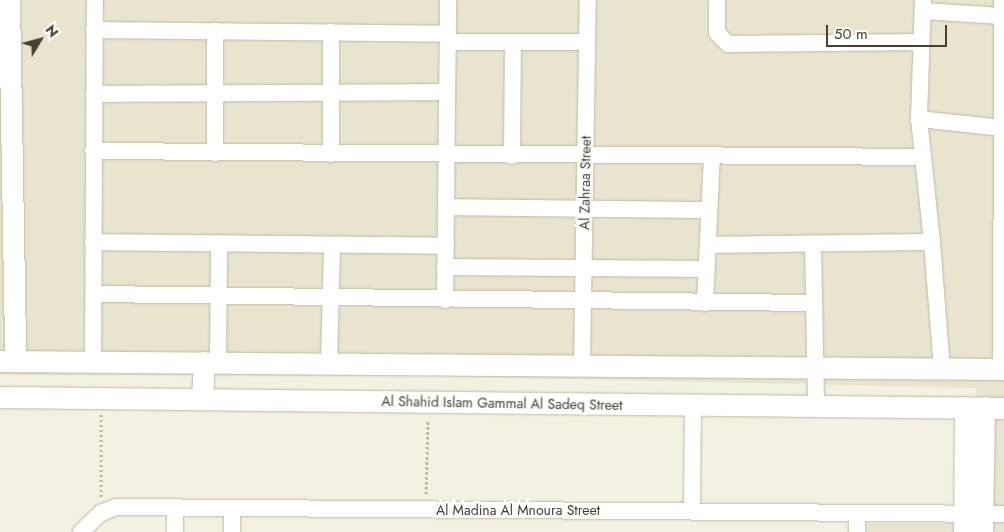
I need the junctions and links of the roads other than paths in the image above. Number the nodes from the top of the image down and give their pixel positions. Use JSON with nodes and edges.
{"nodes":[{"id":1,"x":9,"y":0,"type":"edge"},
{"id":2,"x":95,"y":0,"type":"edge"},
{"id":3,"x":448,"y":0,"type":"edge"},
{"id":4,"x":588,"y":0,"type":"edge"},
{"id":5,"x":716,"y":0,"type":"edge"},
{"id":6,"x":924,"y":5,"type":"edge"},
{"id":7,"x":1002,"y":8,"type":"edge"},
{"id":8,"x":94,"y":30,"type":"junction"},
{"id":9,"x":215,"y":31,"type":"junction"},
{"id":10,"x":331,"y":32,"type":"junction"},
{"id":11,"x":448,"y":38,"type":"junction"},
{"id":12,"x":513,"y":42,"type":"junction"},
{"id":13,"x":587,"y":42,"type":"junction"},
{"id":14,"x":920,"y":42,"type":"junction"},
{"id":15,"x":447,"y":92,"type":"junction"},
{"id":16,"x":215,"y":93,"type":"junction"},
{"id":17,"x":331,"y":93,"type":"junction"},
{"id":18,"x":94,"y":94,"type":"junction"},
{"id":19,"x":919,"y":120,"type":"junction"},
{"id":20,"x":1003,"y":122,"type":"edge"},
{"id":21,"x":93,"y":151,"type":"junction"},
{"id":22,"x":215,"y":153,"type":"junction"},
{"id":23,"x":331,"y":154,"type":"junction"},
{"id":24,"x":447,"y":156,"type":"junction"},
{"id":25,"x":512,"y":156,"type":"junction"},
{"id":26,"x":585,"y":156,"type":"junction"},
{"id":27,"x":712,"y":156,"type":"junction"},
{"id":28,"x":922,"y":157,"type":"junction"},
{"id":29,"x":446,"y":207,"type":"junction"},
{"id":30,"x":584,"y":209,"type":"junction"},
{"id":31,"x":709,"y":210,"type":"junction"},
{"id":32,"x":93,"y":242,"type":"junction"},
{"id":33,"x":932,"y":242,"type":"junction"},
{"id":34,"x":219,"y":243,"type":"junction"},
{"id":35,"x":332,"y":245,"type":"junction"},
{"id":36,"x":708,"y":245,"type":"junction"},
{"id":37,"x":813,"y":245,"type":"junction"},
{"id":38,"x":446,"y":246,"type":"junction"},
{"id":39,"x":445,"y":267,"type":"junction"},
{"id":40,"x":584,"y":268,"type":"junction"},
{"id":41,"x":706,"y":269,"type":"junction"},
{"id":42,"x":94,"y":294,"type":"junction"},
{"id":43,"x":219,"y":296,"type":"junction"},
{"id":44,"x":330,"y":298,"type":"junction"},
{"id":45,"x":445,"y":300,"type":"junction"},
{"id":46,"x":583,"y":302,"type":"junction"},
{"id":47,"x":705,"y":303,"type":"junction"},
{"id":48,"x":814,"y":303,"type":"junction"},
{"id":49,"x":8,"y":361,"type":"edge"},
{"id":50,"x":92,"y":361,"type":"junction"},
{"id":51,"x":211,"y":362,"type":"junction"},
{"id":52,"x":329,"y":363,"type":"junction"},
{"id":53,"x":582,"y":365,"type":"junction"},
{"id":54,"x":815,"y":367,"type":"junction"},
{"id":55,"x":942,"y":368,"type":"junction"},
{"id":56,"x":1003,"y":369,"type":"edge"},
{"id":57,"x":0,"y":397,"type":"edge"},
{"id":58,"x":202,"y":400,"type":"junction"},
{"id":59,"x":693,"y":405,"type":"junction"},
{"id":60,"x":816,"y":405,"type":"junction"},
{"id":61,"x":984,"y":407,"type":"edge"},
{"id":62,"x":175,"y":507,"type":"junction"},
{"id":63,"x":232,"y":508,"type":"junction"},
{"id":64,"x":692,"y":510,"type":"junction"},
{"id":65,"x":857,"y":513,"type":"junction"},
{"id":66,"x":1004,"y":514,"type":"edge"},
{"id":67,"x":973,"y":523,"type":"edge"},
{"id":68,"x":81,"y":532,"type":"edge"},
{"id":69,"x":175,"y":532,"type":"edge"},
{"id":70,"x":232,"y":532,"type":"edge"},
{"id":71,"x":857,"y":532,"type":"edge"}],
"edges":[{"from":1,"to":49,"type":"street"},
{"from":2,"to":8,"type":"street"},
{"from":3,"to":11,"type":"street"},
{"from":4,"to":13,"type":"street","name":"Al Zahraa Street"},
{"from":5,"to":14,"type":"street"},
{"from":6,"to":7,"type":"street"},
{"from":6,"to":14,"type":"street"},
{"from":7,"to":20,"type":"street"},
{"from":8,"to":9,"type":"street"},
{"from":8,"to":18,"type":"street"},
{"from":9,"to":10,"type":"street"},
{"from":9,"to":16,"type":"street"},
{"from":10,"to":11,"type":"street"},
{"from":10,"to":17,"type":"street"},
{"from":11,"to":12,"type":"street"},
{"from":11,"to":15,"type":"street"},
{"from":12,"to":13,"type":"street"},
{"from":12,"to":25,"type":"street"},
{"from":13,"to":26,"type":"street","name":"Al Zahraa Street"},
{"from":14,"to":19,"type":"street"},
{"from":15,"to":17,"type":"street"},
{"from":15,"to":24,"type":"street"},
{"from":16,"to":17,"type":"street"},
{"from":16,"to":18,"type":"street"},
{"from":16,"to":22,"type":"street"},
{"from":17,"to":23,"type":"street"},
{"from":18,"to":21,"type":"street"},
{"from":19,"to":20,"type":"street"},
{"from":19,"to":28,"type":"street"},
{"from":20,"to":56,"type":"street"},
{"from":21,"to":22,"type":"street"},
{"from":21,"to":32,"type":"street"},
{"from":22,"to":23,"type":"street"},
{"from":23,"to":24,"type":"street"},
{"from":24,"to":25,"type":"street"},
{"from":24,"to":29,"type":"street"},
{"from":25,"to":26,"type":"street"},
{"from":26,"to":27,"type":"street"},
{"from":26,"to":30,"type":"street","name":"Al Zahraa Street"},
{"from":27,"to":28,"type":"street"},
{"from":27,"to":31,"type":"street"},
{"from":28,"to":33,"type":"street"},
{"from":29,"to":30,"type":"street"},
{"from":29,"to":38,"type":"street"},
{"from":30,"to":31,"type":"street"},
{"from":30,"to":40,"type":"street","name":"Al Zahraa Street"},
{"from":31,"to":36,"type":"street"},
{"from":32,"to":34,"type":"street"},
{"from":32,"to":42,"type":"street"},
{"from":33,"to":37,"type":"street"},
{"from":33,"to":55,"type":"street"},
{"from":34,"to":35,"type":"street"},
{"from":34,"to":43,"type":"street"},
{"from":35,"to":38,"type":"street"},
{"from":35,"to":44,"type":"street"},
{"from":36,"to":37,"type":"street"},
{"from":36,"to":41,"type":"street"},
{"from":37,"to":48,"type":"street"},
{"from":38,"to":39,"type":"street"},
{"from":39,"to":40,"type":"street"},
{"from":39,"to":45,"type":"street"},
{"from":40,"to":41,"type":"street"},
{"from":40,"to":46,"type":"street","name":"Al Zahraa Street"},
{"from":41,"to":47,"type":"street"},
{"from":42,"to":43,"type":"street"},
{"from":42,"to":50,"type":"street"},
{"from":43,"to":44,"type":"street"},
{"from":43,"to":51,"type":"street"},
{"from":44,"to":45,"type":"street"},
{"from":44,"to":52,"type":"street"},
{"from":45,"to":46,"type":"street"},
{"from":46,"to":47,"type":"street"},
{"from":46,"to":53,"type":"street","name":"Al Zahraa Street"},
{"from":47,"to":48,"type":"street"},
{"from":48,"to":54,"type":"street"},
{"from":49,"to":50,"type":"street"},
{"from":50,"to":51,"type":"street"},
{"from":51,"to":52,"type":"street"},
{"from":51,"to":58,"type":"street"},
{"from":52,"to":53,"type":"street"},
{"from":53,"to":54,"type":"street"},
{"from":54,"to":55,"type":"street"},
{"from":54,"to":60,"type":"street"},
{"from":55,"to":56,"type":"street"},
{"from":57,"to":58,"type":"street","name":"Al Shahid Islam Gammal Al Sadeq Street"},
{"from":58,"to":59,"type":"street","name":"Al Shahid Islam Gammal Al Sadeq Street"},
{"from":59,"to":60,"type":"street","name":"Al Shahid Islam Gammal Al Sadeq Street"},
{"from":59,"to":64,"type":"street"},
{"from":60,"to":61,"type":"street","name":"Al Shahid Islam Gammal Al Sadeq Street"},
{"from":61,"to":67,"type":"street"},
{"from":62,"to":63,"type":"street","name":"Al Madina Al Mnoura Street"},
{"from":62,"to":68,"type":"street","name":"Al Madina Al Mnoura Street"},
{"from":62,"to":69,"type":"street"},
{"from":63,"to":64,"type":"street","name":"Al Madina Al Mnoura Street"},
{"from":63,"to":70,"type":"street"},
{"from":64,"to":65,"type":"street","name":"Al Madina Al Mnoura Street"},
{"from":65,"to":67,"type":"street","name":"Al Madina Al Mnoura Street"},
{"from":65,"to":71,"type":"street"},
{"from":66,"to":67,"type":"street","name":"Al Madina Al Mnoura Street"}]}
